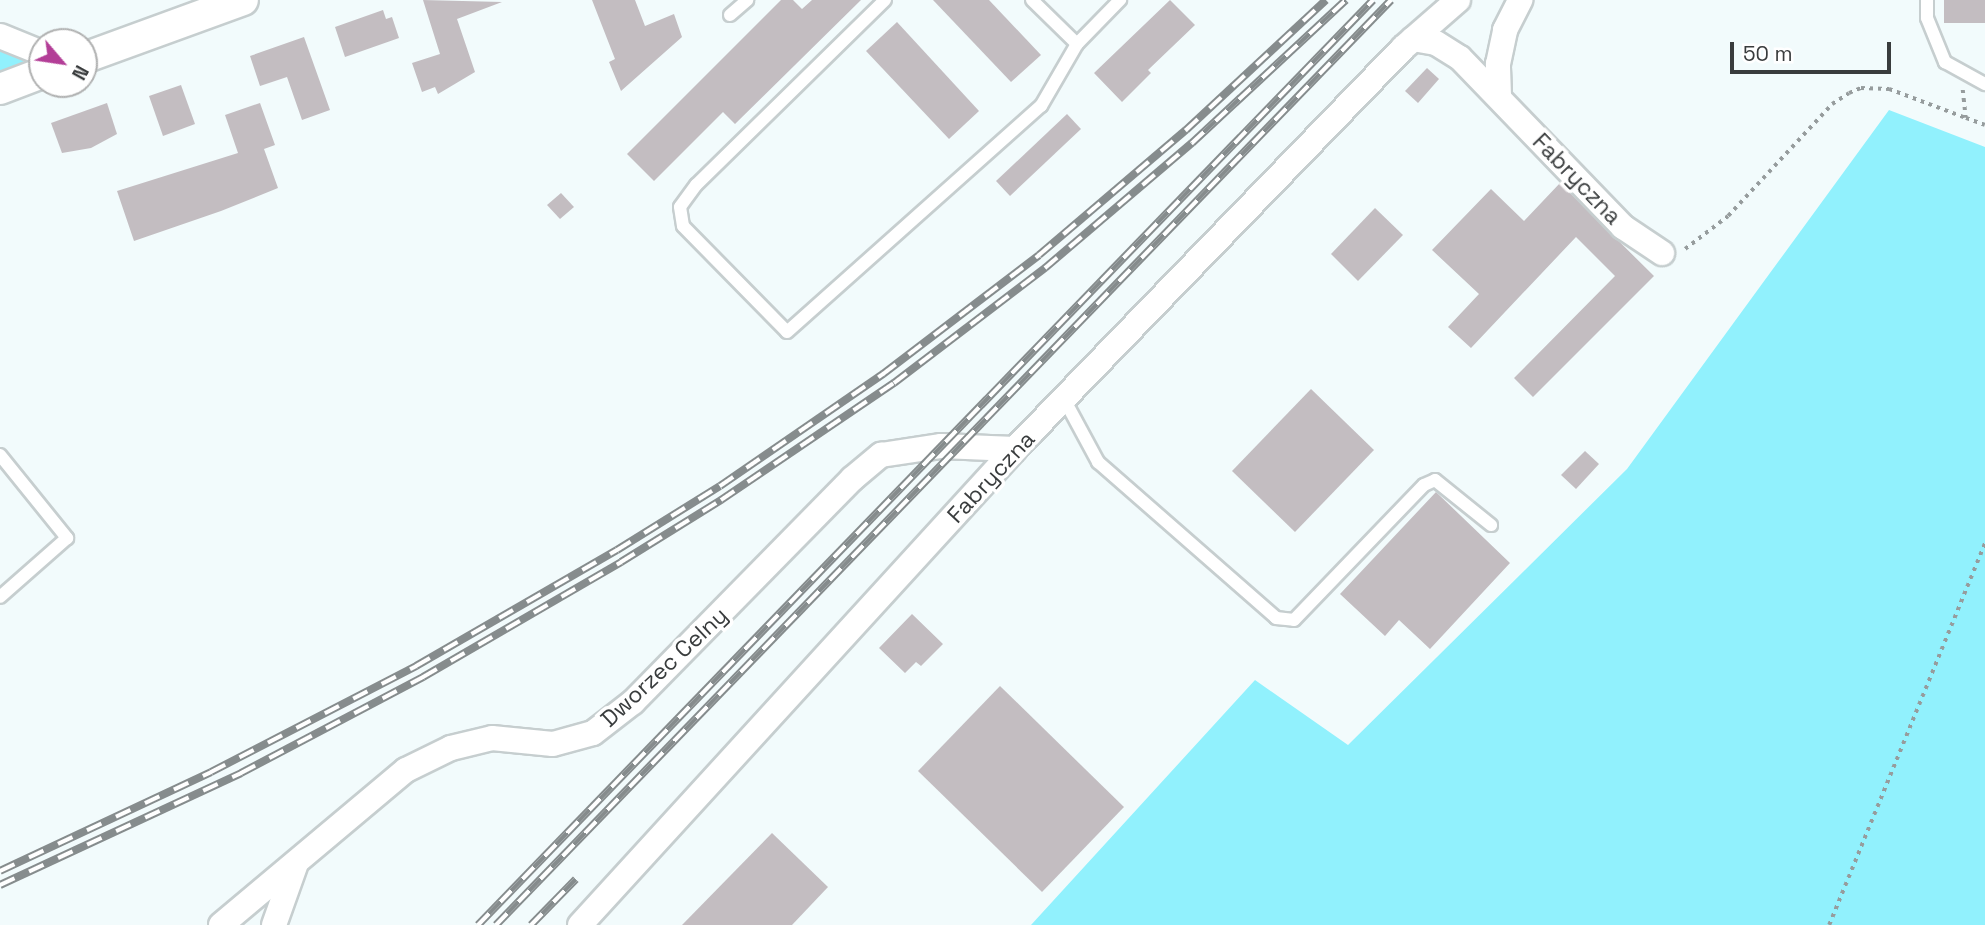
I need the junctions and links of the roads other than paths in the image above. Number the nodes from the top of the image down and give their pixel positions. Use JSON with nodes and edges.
{"nodes":[{"id":1,"x":243,"y":0,"type":"edge"},
{"id":2,"x":747,"y":0,"type":"edge"},
{"id":3,"x":885,"y":0,"type":"edge"},
{"id":4,"x":1032,"y":0,"type":"edge"},
{"id":5,"x":1119,"y":0,"type":"edge"},
{"id":6,"x":1458,"y":0,"type":"edge"},
{"id":7,"x":1520,"y":0,"type":"edge"},
{"id":8,"x":1927,"y":0,"type":"edge"},
{"id":9,"x":730,"y":15,"type":"dead end"},
{"id":10,"x":0,"y":36,"type":"edge"},
{"id":11,"x":1413,"y":39,"type":"junction"},
{"id":12,"x":1077,"y":44,"type":"junction"},
{"id":13,"x":28,"y":47,"type":"edge"},
{"id":14,"x":98,"y":53,"type":"edge"},
{"id":15,"x":28,"y":78,"type":"edge"},
{"id":16,"x":1985,"y":84,"type":"edge"},
{"id":17,"x":0,"y":89,"type":"edge"},
{"id":18,"x":1499,"y":96,"type":"junction"},
{"id":19,"x":1662,"y":254,"type":"road end"},
{"id":20,"x":1064,"y":398,"type":"junction"},
{"id":21,"x":1015,"y":449,"type":"junction"},
{"id":22,"x":0,"y":455,"type":"edge"},
{"id":23,"x":1491,"y":525,"type":"dead end"},
{"id":24,"x":0,"y":597,"type":"edge"},
{"id":25,"x":295,"y":866,"type":"junction"},
{"id":26,"x":221,"y":925,"type":"edge"},
{"id":27,"x":274,"y":925,"type":"edge"},
{"id":28,"x":580,"y":925,"type":"edge"}],
"edges":[{"from":1,"to":14,"type":"street"},
{"from":2,"to":9,"type":"lane"},
{"from":3,"to":12,"type":"lane"},
{"from":4,"to":12,"type":"lane"},
{"from":5,"to":12,"type":"lane"},
{"from":6,"to":11,"type":"street","name":"Fabryczna"},
{"from":7,"to":18,"type":"street"},
{"from":8,"to":16,"type":"lane"},
{"from":10,"to":13,"type":"street"},
{"from":11,"to":18,"type":"street","name":"Fabryczna"},
{"from":11,"to":20,"type":"street","name":"Fabryczna"},
{"from":15,"to":17,"type":"street"},
{"from":18,"to":19,"type":"street","name":"Fabryczna"},
{"from":20,"to":21,"type":"street","name":"Fabryczna"},
{"from":20,"to":23,"type":"lane"},
{"from":21,"to":25,"type":"street","name":"Dworzec Celny"},
{"from":21,"to":28,"type":"street","name":"Fabryczna"},
{"from":22,"to":24,"type":"lane"},
{"from":25,"to":26,"type":"street","name":"Dworzec Celny"},
{"from":25,"to":27,"type":"street","name":"Dworzec Celny"}]}
